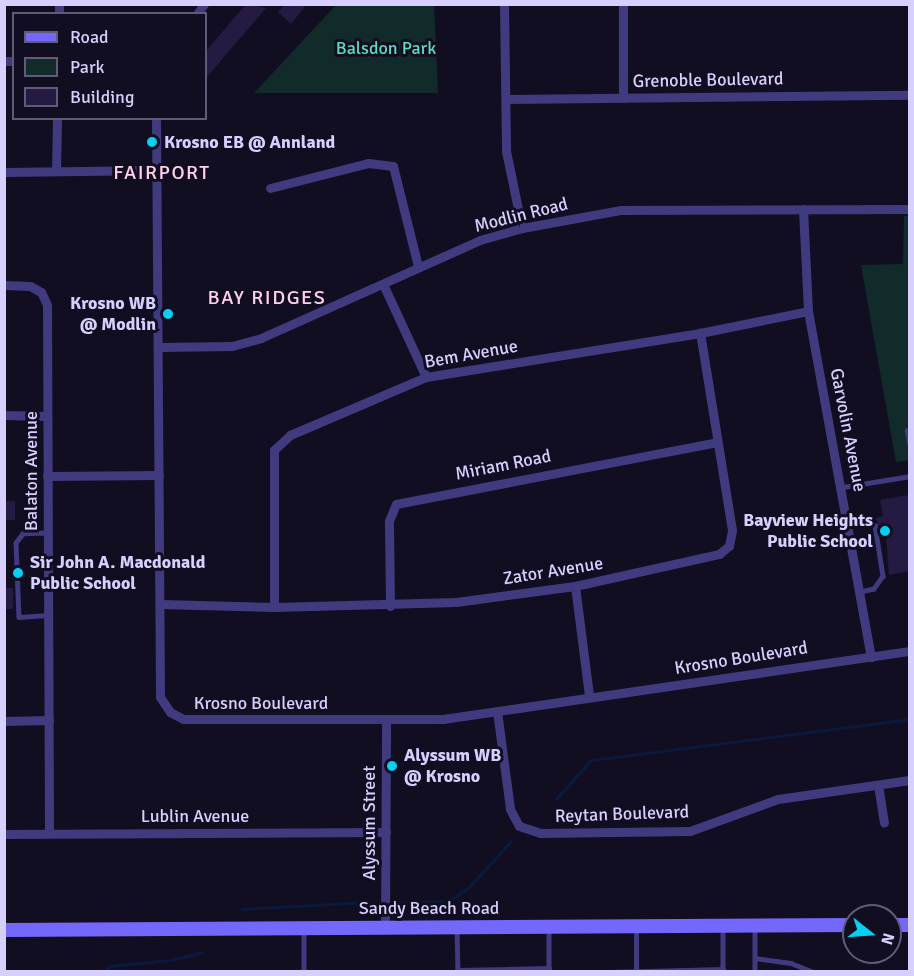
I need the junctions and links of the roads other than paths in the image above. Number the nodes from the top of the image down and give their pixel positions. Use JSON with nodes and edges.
{"nodes":[{"id":1,"x":504,"y":4,"type":"edge"},
{"id":2,"x":623,"y":4,"type":"edge"},
{"id":3,"x":909,"y":95,"type":"edge"},
{"id":4,"x":623,"y":98,"type":"junction"},
{"id":5,"x":506,"y":99,"type":"junction"},
{"id":6,"x":57,"y":120,"type":"edge"},
{"id":7,"x":156,"y":120,"type":"edge"},
{"id":8,"x":159,"y":170,"type":"junction"},
{"id":9,"x":56,"y":171,"type":"junction"},
{"id":10,"x":4,"y":172,"type":"edge"},
{"id":11,"x":270,"y":188,"type":"dead end"},
{"id":12,"x":909,"y":208,"type":"edge"},
{"id":13,"x":802,"y":209,"type":"junction"},
{"id":14,"x":522,"y":228,"type":"junction"},
{"id":15,"x":418,"y":266,"type":"junction"},
{"id":16,"x":383,"y":284,"type":"junction"},
{"id":17,"x":4,"y":285,"type":"edge"},
{"id":18,"x":808,"y":311,"type":"junction"},
{"id":19,"x":700,"y":333,"type":"junction"},
{"id":20,"x":160,"y":347,"type":"junction"},
{"id":21,"x":426,"y":377,"type":"junction"},
{"id":22,"x":4,"y":415,"type":"edge"},
{"id":23,"x":47,"y":416,"type":"junction"},
{"id":24,"x":907,"y":430,"type":"dead end"},
{"id":25,"x":909,"y":441,"type":"edge"},
{"id":26,"x":717,"y":442,"type":"junction"},
{"id":27,"x":159,"y":475,"type":"junction"},
{"id":28,"x":47,"y":476,"type":"junction"},
{"id":29,"x":909,"y":476,"type":"edge"},
{"id":30,"x":843,"y":487,"type":"junction"},
{"id":31,"x":849,"y":521,"type":"junction"},
{"id":32,"x":48,"y":533,"type":"junction"},
{"id":33,"x":575,"y":586,"type":"junction"},
{"id":34,"x":860,"y":592,"type":"junction"},
{"id":35,"x":161,"y":604,"type":"junction"},
{"id":36,"x":390,"y":606,"type":"junction"},
{"id":37,"x":274,"y":607,"type":"junction"},
{"id":38,"x":49,"y":615,"type":"junction"},
{"id":39,"x":909,"y":651,"type":"edge"},
{"id":40,"x":871,"y":657,"type":"junction"},
{"id":41,"x":589,"y":696,"type":"junction"},
{"id":42,"x":497,"y":711,"type":"junction"},
{"id":43,"x":49,"y":720,"type":"junction"},
{"id":44,"x":386,"y":720,"type":"junction"},
{"id":45,"x":4,"y":721,"type":"edge"},
{"id":46,"x":909,"y":780,"type":"edge"},
{"id":47,"x":878,"y":785,"type":"junction"},
{"id":48,"x":884,"y":823,"type":"dead end"},
{"id":49,"x":386,"y":832,"type":"junction"},
{"id":50,"x":49,"y":833,"type":"junction"},
{"id":51,"x":4,"y":834,"type":"edge"},
{"id":52,"x":636,"y":925,"type":"junction"},
{"id":53,"x":723,"y":925,"type":"junction"},
{"id":54,"x":755,"y":925,"type":"junction"},
{"id":55,"x":842,"y":925,"type":"edge"},
{"id":56,"x":385,"y":926,"type":"junction"},
{"id":57,"x":457,"y":926,"type":"junction"},
{"id":58,"x":549,"y":926,"type":"junction"},
{"id":59,"x":304,"y":927,"type":"junction"},
{"id":60,"x":4,"y":930,"type":"edge"},
{"id":61,"x":755,"y":958,"type":"junction"},
{"id":62,"x":549,"y":970,"type":"edge"},
{"id":63,"x":723,"y":970,"type":"edge"},
{"id":64,"x":458,"y":971,"type":"edge"},
{"id":65,"x":636,"y":971,"type":"edge"},
{"id":66,"x":304,"y":972,"type":"edge"},
{"id":67,"x":608,"y":972,"type":"edge"},
{"id":68,"x":755,"y":972,"type":"edge"},
{"id":69,"x":813,"y":972,"type":"edge"}],
"edges":[{"from":1,"to":5,"type":"street"},
{"from":2,"to":4,"type":"street"},
{"from":3,"to":4,"type":"street","name":"Grenoble Boulevard"},
{"from":4,"to":5,"type":"street","name":"Grenoble Boulevard"},
{"from":5,"to":14,"type":"street"},
{"from":6,"to":9,"type":"street"},
{"from":7,"to":8,"type":"street","name":"Krosno Boulevard"},
{"from":8,"to":9,"type":"street"},
{"from":8,"to":20,"type":"street","name":"Krosno Boulevard"},
{"from":9,"to":10,"type":"street"},
{"from":11,"to":15,"type":"street"},
{"from":12,"to":13,"type":"street","name":"Modlin Road"},
{"from":13,"to":14,"type":"street","name":"Modlin Road"},
{"from":13,"to":18,"type":"street","name":"Garvolin Avenue"},
{"from":14,"to":15,"type":"street","name":"Modlin Road"},
{"from":15,"to":16,"type":"street","name":"Modlin Road"},
{"from":16,"to":20,"type":"street","name":"Modlin Road"},
{"from":16,"to":21,"type":"street"},
{"from":17,"to":23,"type":"street","name":"Balaton Avenue"},
{"from":18,"to":19,"type":"street","name":"Bem Avenue"},
{"from":18,"to":30,"type":"street","name":"Garvolin Avenue"},
{"from":19,"to":21,"type":"street","name":"Bem Avenue"},
{"from":19,"to":26,"type":"street","name":"Zator Avenue"},
{"from":20,"to":27,"type":"street","name":"Krosno Boulevard"},
{"from":21,"to":37,"type":"street","name":"Bem Avenue"},
{"from":22,"to":23,"type":"street"},
{"from":23,"to":28,"type":"street","name":"Balaton Avenue"},
{"from":24,"to":25,"type":"lane"},
{"from":26,"to":33,"type":"street","name":"Zator Avenue"},
{"from":26,"to":36,"type":"street","name":"Miriam Road"},
{"from":27,"to":28,"type":"street"},
{"from":27,"to":35,"type":"street","name":"Krosno Boulevard"},
{"from":28,"to":32,"type":"street","name":"Balaton Avenue"},
{"from":29,"to":30,"type":"lane"},
{"from":30,"to":31,"type":"street","name":"Garvolin Avenue"},
{"from":31,"to":34,"type":"street","name":"Garvolin Avenue"},
{"from":31,"to":34,"type":"lane"},
{"from":32,"to":38,"type":"street","name":"Balaton Avenue"},
{"from":32,"to":38,"type":"lane"},
{"from":33,"to":36,"type":"street","name":"Zator Avenue"},
{"from":33,"to":41,"type":"street"},
{"from":34,"to":40,"type":"street","name":"Garvolin Avenue"},
{"from":35,"to":37,"type":"street","name":"Zator Avenue"},
{"from":35,"to":44,"type":"street","name":"Krosno Boulevard"},
{"from":36,"to":37,"type":"street","name":"Zator Avenue"},
{"from":38,"to":43,"type":"street","name":"Balaton Avenue"},
{"from":39,"to":40,"type":"street","name":"Krosno Boulevard"},
{"from":40,"to":41,"type":"street","name":"Krosno Boulevard"},
{"from":41,"to":42,"type":"street","name":"Krosno Boulevard"},
{"from":42,"to":44,"type":"street","name":"Krosno Boulevard"},
{"from":42,"to":47,"type":"street","name":"Reytan Boulevard"},
{"from":43,"to":45,"type":"street"},
{"from":43,"to":50,"type":"street","name":"Balaton Avenue"},
{"from":44,"to":49,"type":"street","name":"Alyssum Street"},
{"from":46,"to":47,"type":"street","name":"Reytan Boulevard"},
{"from":47,"to":48,"type":"street"},
{"from":49,"to":50,"type":"street","name":"Lublin Avenue"},
{"from":49,"to":56,"type":"street","name":"Alyssum Street"},
{"from":50,"to":51,"type":"street","name":"Lublin Avenue"},
{"from":52,"to":53,"type":"street","name":"Sandy Beach Road"},
{"from":52,"to":58,"type":"street","name":"Sandy Beach Road"},
{"from":52,"to":65,"type":"lane"},
{"from":53,"to":54,"type":"street","name":"Sandy Beach Road"},
{"from":53,"to":63,"type":"lane"},
{"from":54,"to":55,"type":"street","name":"Sandy Beach Road"},
{"from":54,"to":61,"type":"lane"},
{"from":56,"to":57,"type":"street","name":"Sandy Beach Road"},
{"from":56,"to":59,"type":"street","name":"Sandy Beach Road"},
{"from":57,"to":58,"type":"street","name":"Sandy Beach Road"},
{"from":57,"to":64,"type":"lane"},
{"from":58,"to":62,"type":"lane"},
{"from":59,"to":60,"type":"street","name":"Sandy Beach Road"},
{"from":59,"to":66,"type":"lane"},
{"from":61,"to":68,"type":"lane"},
{"from":61,"to":69,"type":"lane"},
{"from":62,"to":64,"type":"lane"},
{"from":63,"to":65,"type":"lane"},
{"from":65,"to":67,"type":"lane"}]}
